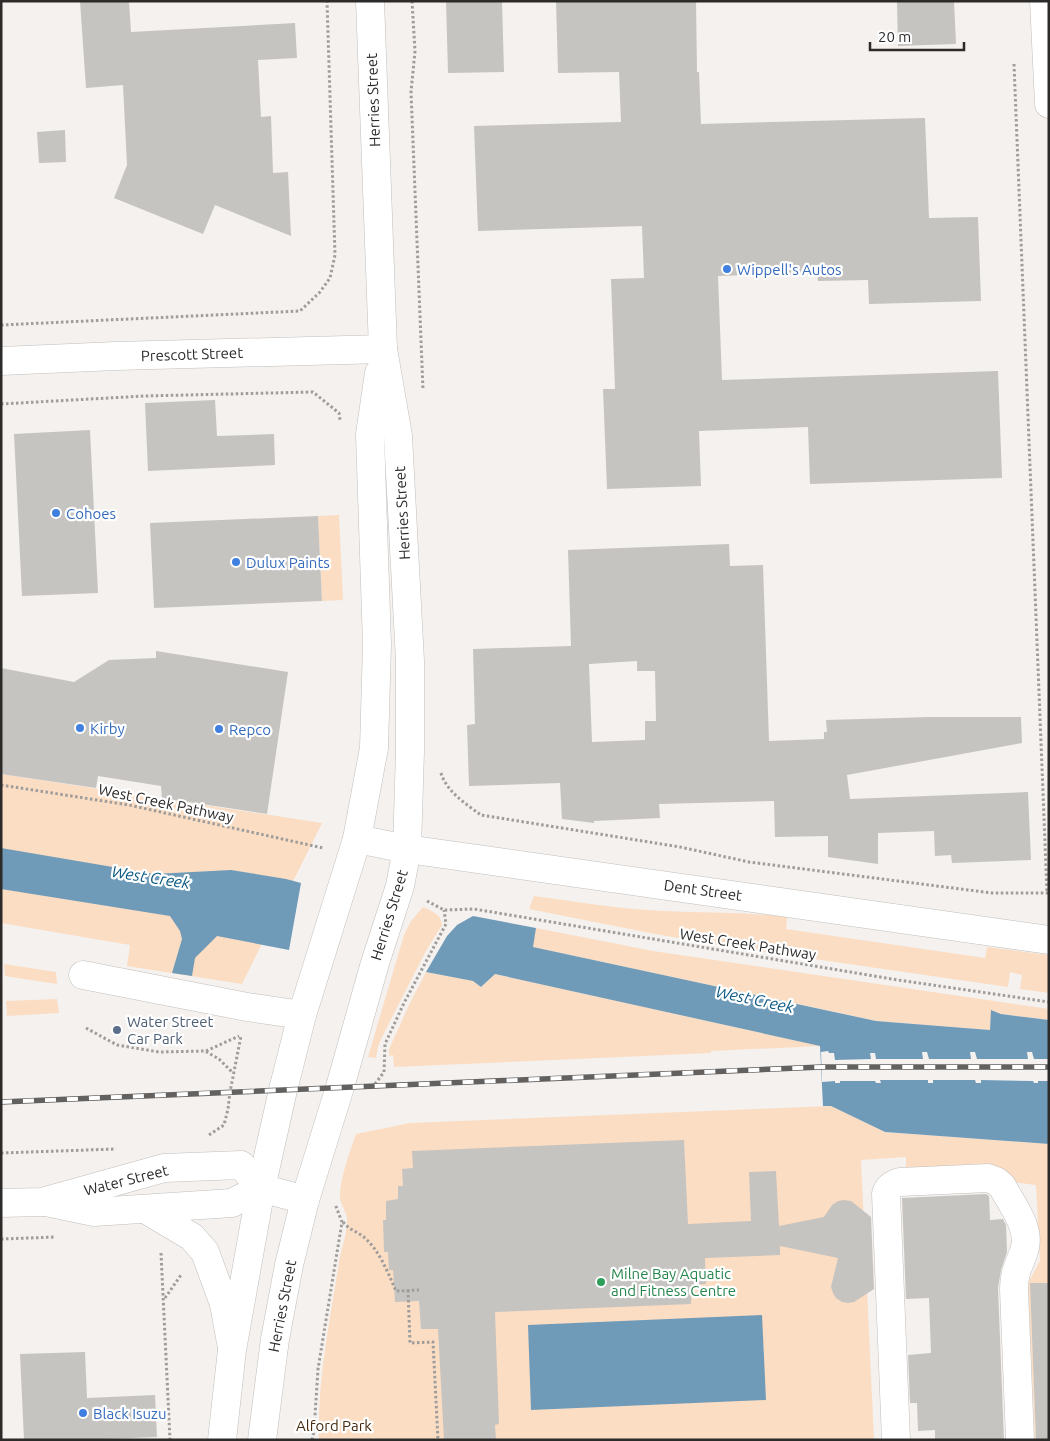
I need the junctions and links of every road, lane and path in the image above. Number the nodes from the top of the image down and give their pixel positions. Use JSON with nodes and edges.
{"nodes":[{"id":1,"x":327,"y":1,"type":"edge"},
{"id":2,"x":370,"y":1,"type":"edge"},
{"id":3,"x":1044,"y":1,"type":"edge"},
{"id":4,"x":1014,"y":61,"type":"dead end"},
{"id":5,"x":1049,"y":104,"type":"edge"},
{"id":6,"x":1,"y":325,"type":"edge"},
{"id":7,"x":383,"y":349,"type":"junction"},
{"id":8,"x":1,"y":361,"type":"edge"},
{"id":9,"x":1,"y":404,"type":"edge"},
{"id":10,"x":339,"y":413,"type":"dead end"},
{"id":11,"x":1,"y":785,"type":"edge"},
{"id":12,"x":460,"y":800,"type":"dead end"},
{"id":13,"x":357,"y":840,"type":"junction"},
{"id":14,"x":324,"y":849,"type":"dead end"},
{"id":15,"x":407,"y":849,"type":"junction"},
{"id":16,"x":1048,"y":893,"type":"edge"},
{"id":17,"x":1049,"y":940,"type":"edge"},
{"id":18,"x":82,"y":975,"type":"dead end"},
{"id":19,"x":1049,"y":1002,"type":"edge"},
{"id":20,"x":302,"y":1015,"type":"junction"},
{"id":21,"x":86,"y":1028,"type":"dead end"},
{"id":22,"x":242,"y":1035,"type":"dead end"},
{"id":23,"x":205,"y":1051,"type":"junction"},
{"id":24,"x":234,"y":1074,"type":"dead end"},
{"id":25,"x":370,"y":1092,"type":"dead end"},
{"id":26,"x":116,"y":1149,"type":"dead end"},
{"id":27,"x":1,"y":1154,"type":"edge"},
{"id":28,"x":261,"y":1188,"type":"junction"},
{"id":29,"x":305,"y":1200,"type":"junction"},
{"id":30,"x":334,"y":1200,"type":"dead end"},
{"id":31,"x":42,"y":1202,"type":"junction"},
{"id":32,"x":1,"y":1203,"type":"edge"},
{"id":33,"x":145,"y":1209,"type":"junction"},
{"id":34,"x":342,"y":1222,"type":"junction"},
{"id":35,"x":161,"y":1252,"type":"dead end"},
{"id":36,"x":184,"y":1269,"type":"dead end"},
{"id":37,"x":408,"y":1290,"type":"junction"},
{"id":38,"x":419,"y":1290,"type":"dead end"},
{"id":39,"x":164,"y":1300,"type":"junction"},
{"id":40,"x":232,"y":1350,"type":"junction"},
{"id":41,"x":170,"y":1440,"type":"edge"},
{"id":42,"x":222,"y":1440,"type":"edge"},
{"id":43,"x":262,"y":1440,"type":"edge"},
{"id":44,"x":312,"y":1440,"type":"edge"},
{"id":45,"x":438,"y":1440,"type":"edge"},
{"id":46,"x":896,"y":1440,"type":"edge"},
{"id":47,"x":1020,"y":1440,"type":"edge"}],
"edges":[{"from":1,"to":6,"type":"path"},
{"from":2,"to":7,"type":"main road","name":"Herries Street"},
{"from":3,"to":5,"type":"main road"},
{"from":4,"to":16,"type":"path"},
{"from":7,"to":8,"type":"main road","name":"Prescott Street"},
{"from":7,"to":13,"type":"main road","name":"Herries Street"},
{"from":7,"to":15,"type":"main road","name":"Herries Street"},
{"from":9,"to":10,"type":"path"},
{"from":11,"to":14,"type":"path","name":"West Creek Pathway"},
{"from":12,"to":16,"type":"path"},
{"from":13,"to":15,"type":"main road","name":"Dent Street"},
{"from":13,"to":20,"type":"main road","name":"Herries Street"},
{"from":15,"to":17,"type":"main road","name":"Dent Street"},
{"from":15,"to":29,"type":"main road","name":"Herries Street"},
{"from":18,"to":20,"type":"main road"},
{"from":19,"to":25,"type":"path","name":"West Creek Pathway"},
{"from":20,"to":28,"type":"main road","name":"Herries Street"},
{"from":21,"to":23,"type":"path"},
{"from":22,"to":23,"type":"path"},
{"from":23,"to":24,"type":"path"},
{"from":26,"to":27,"type":"path"},
{"from":28,"to":29,"type":"main road"},
{"from":28,"to":31,"type":"main road","name":"Water Street"},
{"from":28,"to":33,"type":"main road","name":"Water Street"},
{"from":28,"to":40,"type":"main road","name":"Herries Street"},
{"from":29,"to":43,"type":"main road","name":"Herries Street"},
{"from":30,"to":34,"type":"path"},
{"from":31,"to":32,"type":"main road","name":"Water Street"},
{"from":31,"to":33,"type":"main road","name":"Water Street"},
{"from":33,"to":40,"type":"main road"},
{"from":34,"to":37,"type":"path"},
{"from":34,"to":44,"type":"path"},
{"from":35,"to":39,"type":"path"},
{"from":36,"to":39,"type":"path"},
{"from":37,"to":38,"type":"path"},
{"from":37,"to":45,"type":"path"},
{"from":39,"to":41,"type":"path"},
{"from":40,"to":42,"type":"main road","name":"Herries Street"},
{"from":46,"to":47,"type":"main road"}]}
